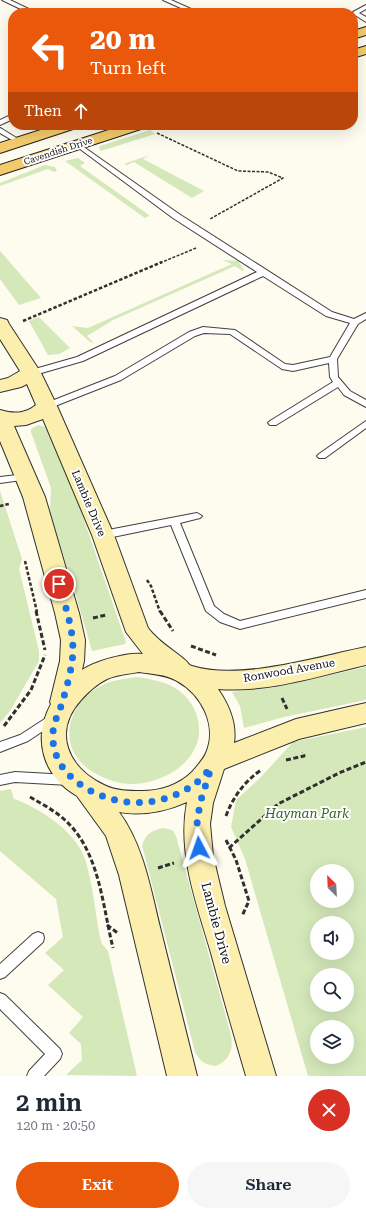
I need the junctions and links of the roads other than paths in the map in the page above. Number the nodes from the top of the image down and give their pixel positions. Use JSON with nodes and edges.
{"nodes":[{"id":1,"x":5,"y":0,"type":"edge"},
{"id":2,"x":166,"y":0,"type":"edge"},
{"id":3,"x":23,"y":8,"type":"edge"},
{"id":4,"x":185,"y":8,"type":"edge"},
{"id":5,"x":358,"y":17,"type":"edge"},
{"id":6,"x":363,"y":31,"type":"edge"},
{"id":7,"x":0,"y":130,"type":"edge"},
{"id":8,"x":55,"y":130,"type":"edge"},
{"id":9,"x":124,"y":130,"type":"edge"},
{"id":10,"x":19,"y":142,"type":"junction"},
{"id":11,"x":78,"y":145,"type":"junction"},
{"id":12,"x":0,"y":148,"type":"edge"},
{"id":13,"x":27,"y":162,"type":"junction"},
{"id":14,"x":0,"y":170,"type":"edge"},
{"id":15,"x":0,"y":174,"type":"edge"},
{"id":16,"x":264,"y":272,"type":"junction"},
{"id":17,"x":366,"y":314,"type":"edge"},
{"id":18,"x":355,"y":322,"type":"junction"},
{"id":19,"x":0,"y":324,"type":"edge"},
{"id":20,"x":333,"y":359,"type":"junction"},
{"id":21,"x":0,"y":372,"type":"edge"},
{"id":22,"x":31,"y":374,"type":"junction"},
{"id":23,"x":338,"y":383,"type":"junction"},
{"id":24,"x":0,"y":386,"type":"edge"},
{"id":25,"x":366,"y":404,"type":"edge"},
{"id":26,"x":48,"y":406,"type":"junction"},
{"id":27,"x":0,"y":417,"type":"edge"},
{"id":28,"x":273,"y":423,"type":"dead end"},
{"id":29,"x":366,"y":424,"type":"edge"},
{"id":30,"x":322,"y":456,"type":"dead end"},
{"id":31,"x":26,"y":477,"type":"junction"},
{"id":32,"x":0,"y":480,"type":"edge"},
{"id":33,"x":197,"y":516,"type":"dead end"},
{"id":34,"x":174,"y":520,"type":"junction"},
{"id":35,"x":103,"y":535,"type":"junction"},
{"id":36,"x":366,"y":594,"type":"edge"},
{"id":37,"x":366,"y":656,"type":"edge"},
{"id":38,"x":186,"y":674,"type":"junction"},
{"id":39,"x":59,"y":710,"type":"junction"},
{"id":40,"x":366,"y":713,"type":"edge"},
{"id":41,"x":0,"y":748,"type":"edge"},
{"id":42,"x":213,"y":765,"type":"junction"},
{"id":43,"x":0,"y":780,"type":"edge"},
{"id":44,"x":80,"y":785,"type":"junction"},
{"id":45,"x":38,"y":938,"type":"dead end"},
{"id":46,"x":0,"y":973,"type":"edge"},
{"id":47,"x":0,"y":1000,"type":"edge"},
{"id":48,"x":34,"y":1076,"type":"edge"},
{"id":49,"x":182,"y":1076,"type":"edge"},
{"id":50,"x":261,"y":1076,"type":"edge"}],
"edges":[{"from":1,"to":3,"type":"lane"},
{"from":2,"to":4,"type":"lane"},
{"from":5,"to":6,"type":"lane"},
{"from":7,"to":10,"type":"lane"},
{"from":8,"to":10,"type":"main road","name":"Cavendish Drive"},
{"from":9,"to":11,"type":"main road","name":"Cavendish Drive"},
{"from":10,"to":12,"type":"main road","name":"Cavendish Drive"},
{"from":11,"to":13,"type":"main road","name":"Cavendish Drive"},
{"from":11,"to":16,"type":"lane"},
{"from":13,"to":14,"type":"main road","name":"Cavendish Drive"},
{"from":13,"to":15,"type":"main road"},
{"from":16,"to":18,"type":"lane"},
{"from":16,"to":22,"type":"lane"},
{"from":17,"to":18,"type":"lane"},
{"from":18,"to":20,"type":"lane"},
{"from":19,"to":22,"type":"main road","name":"Lambie Drive"},
{"from":20,"to":23,"type":"lane"},
{"from":20,"to":26,"type":"lane"},
{"from":21,"to":22,"type":"main road"},
{"from":22,"to":24,"type":"main road"},
{"from":22,"to":26,"type":"main road","name":"Lambie Drive"},
{"from":23,"to":25,"type":"lane"},
{"from":23,"to":28,"type":"lane"},
{"from":26,"to":27,"type":"main road"},
{"from":26,"to":35,"type":"main road","name":"Lambie Drive"},
{"from":27,"to":31,"type":"main road"},
{"from":29,"to":30,"type":"lane"},
{"from":31,"to":32,"type":"lane"},
{"from":31,"to":39,"type":"main road"},
{"from":33,"to":34,"type":"lane"},
{"from":34,"to":35,"type":"lane"},
{"from":34,"to":36,"type":"lane"},
{"from":35,"to":38,"type":"main road","name":"Lambie Drive"},
{"from":37,"to":38,"type":"main road","name":"Ronwood Avenue"},
{"from":38,"to":39,"type":"main road"},
{"from":38,"to":42,"type":"main road","name":"Lambie Drive"},
{"from":39,"to":41,"type":"lane"},
{"from":39,"to":44,"type":"main road"},
{"from":40,"to":42,"type":"main road"},
{"from":42,"to":44,"type":"main road"},
{"from":42,"to":50,"type":"main road","name":"Lambie Drive"},
{"from":43,"to":44,"type":"lane"},
{"from":44,"to":49,"type":"main road"},
{"from":45,"to":46,"type":"lane"},
{"from":47,"to":48,"type":"lane"}]}
